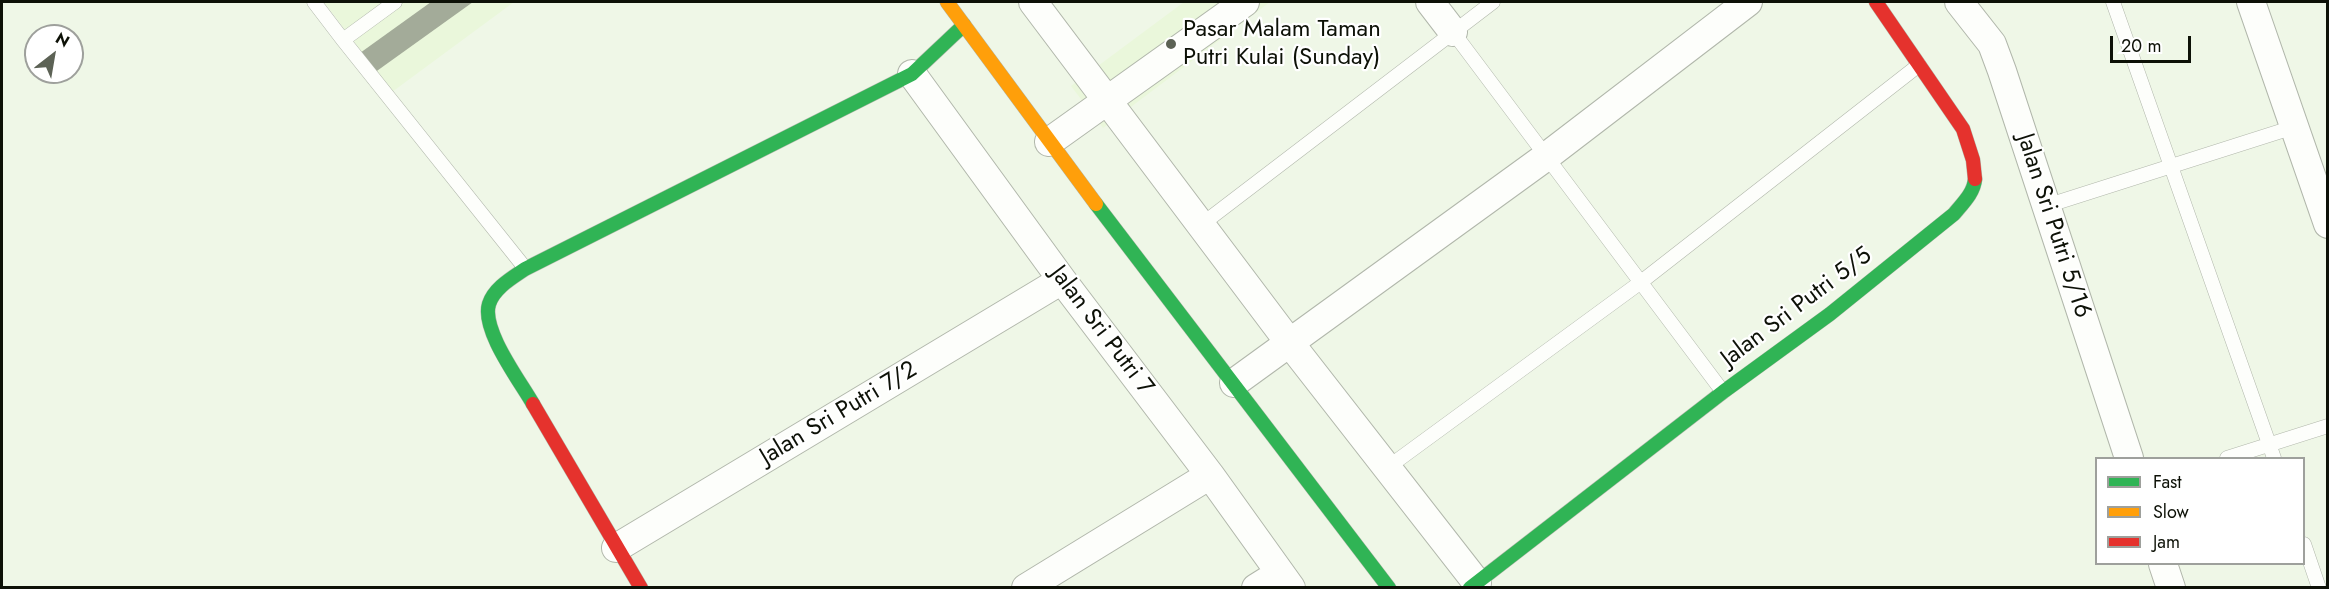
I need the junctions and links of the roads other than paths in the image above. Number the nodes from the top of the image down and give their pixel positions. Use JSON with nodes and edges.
{"nodes":[{"id":1,"x":314,"y":2,"type":"edge"},
{"id":2,"x":395,"y":2,"type":"edge"},
{"id":3,"x":947,"y":2,"type":"edge"},
{"id":4,"x":1033,"y":2,"type":"edge"},
{"id":5,"x":1244,"y":2,"type":"edge"},
{"id":6,"x":1430,"y":2,"type":"edge"},
{"id":7,"x":1493,"y":2,"type":"edge"},
{"id":8,"x":1748,"y":2,"type":"edge"},
{"id":9,"x":1876,"y":2,"type":"edge"},
{"id":10,"x":1959,"y":2,"type":"edge"},
{"id":11,"x":2113,"y":2,"type":"edge"},
{"id":12,"x":2251,"y":2,"type":"edge"},
{"id":13,"x":964,"y":25,"type":"junction"},
{"id":14,"x":1453,"y":32,"type":"junction"},
{"id":15,"x":343,"y":40,"type":"junction"},
{"id":16,"x":1919,"y":65,"type":"junction"},
{"id":17,"x":912,"y":75,"type":"junction"},
{"id":18,"x":1106,"y":99,"type":"junction"},
{"id":19,"x":2294,"y":127,"type":"junction"},
{"id":20,"x":1049,"y":142,"type":"junction"},
{"id":21,"x":1547,"y":156,"type":"junction"},
{"id":22,"x":2170,"y":166,"type":"junction"},
{"id":23,"x":2046,"y":206,"type":"junction"},
{"id":24,"x":2328,"y":224,"type":"edge"},
{"id":25,"x":1201,"y":225,"type":"junction"},
{"id":26,"x":525,"y":269,"type":"junction"},
{"id":27,"x":1062,"y":280,"type":"junction"},
{"id":28,"x":1641,"y":282,"type":"junction"},
{"id":29,"x":1289,"y":342,"type":"junction"},
{"id":30,"x":1234,"y":383,"type":"junction"},
{"id":31,"x":1723,"y":392,"type":"junction"},
{"id":32,"x":2328,"y":426,"type":"edge"},
{"id":33,"x":2269,"y":445,"type":"junction"},
{"id":34,"x":2128,"y":457,"type":"edge"},
{"id":35,"x":2233,"y":457,"type":"edge"},
{"id":36,"x":2273,"y":457,"type":"edge"},
{"id":37,"x":1387,"y":468,"type":"junction"},
{"id":38,"x":1210,"y":475,"type":"junction"},
{"id":39,"x":2305,"y":547,"type":"edge"},
{"id":40,"x":616,"y":548,"type":"junction"},
{"id":41,"x":2163,"y":565,"type":"edge"},
{"id":42,"x":1276,"y":583,"type":"edge"},
{"id":43,"x":1473,"y":585,"type":"edge"},
{"id":44,"x":641,"y":588,"type":"edge"},
{"id":45,"x":1026,"y":588,"type":"edge"},
{"id":46,"x":1389,"y":588,"type":"edge"},
{"id":47,"x":2171,"y":588,"type":"edge"},
{"id":48,"x":2319,"y":588,"type":"edge"}],
"edges":[{"from":1,"to":15,"type":"lane"},
{"from":2,"to":15,"type":"lane"},
{"from":3,"to":13,"type":"street"},
{"from":4,"to":18,"type":"street"},
{"from":5,"to":18,"type":"street"},
{"from":6,"to":14,"type":"street"},
{"from":7,"to":14,"type":"lane"},
{"from":8,"to":21,"type":"street"},
{"from":9,"to":16,"type":"street","name":"Jalan Sri Putri 5/5"},
{"from":10,"to":23,"type":"street","name":"Jalan Sri Putri 5/16"},
{"from":11,"to":22,"type":"lane"},
{"from":12,"to":19,"type":"street"},
{"from":13,"to":17,"type":"street"},
{"from":13,"to":20,"type":"street"},
{"from":14,"to":21,"type":"lane"},
{"from":14,"to":25,"type":"lane"},
{"from":15,"to":26,"type":"lane"},
{"from":16,"to":28,"type":"lane"},
{"from":16,"to":31,"type":"street","name":"Jalan Sri Putri 5/5"},
{"from":17,"to":26,"type":"street"},
{"from":17,"to":27,"type":"street","name":"Jalan Sri Putri 7"},
{"from":18,"to":20,"type":"street"},
{"from":18,"to":25,"type":"street"},
{"from":19,"to":22,"type":"lane"},
{"from":19,"to":24,"type":"street"},
{"from":20,"to":30,"type":"street"},
{"from":21,"to":28,"type":"lane"},
{"from":21,"to":29,"type":"street"},
{"from":22,"to":23,"type":"lane"},
{"from":22,"to":33,"type":"lane"},
{"from":23,"to":34,"type":"street","name":"Jalan Sri Putri 5/16"},
{"from":25,"to":29,"type":"street"},
{"from":26,"to":40,"type":"street"},
{"from":27,"to":38,"type":"street","name":"Jalan Sri Putri 7"},
{"from":27,"to":40,"type":"street","name":"Jalan Sri Putri 7/2"},
{"from":28,"to":31,"type":"lane"},
{"from":28,"to":37,"type":"lane"},
{"from":29,"to":30,"type":"street"},
{"from":29,"to":37,"type":"street"},
{"from":30,"to":46,"type":"street"},
{"from":31,"to":43,"type":"street","name":"Jalan Sri Putri 5/5"},
{"from":32,"to":33,"type":"lane"},
{"from":33,"to":35,"type":"lane"},
{"from":33,"to":36,"type":"lane"},
{"from":37,"to":43,"type":"street"},
{"from":38,"to":42,"type":"street","name":"Jalan Sri Putri 7"},
{"from":38,"to":45,"type":"street"},
{"from":39,"to":48,"type":"lane"},
{"from":40,"to":44,"type":"street"},
{"from":41,"to":47,"type":"street"}]}
